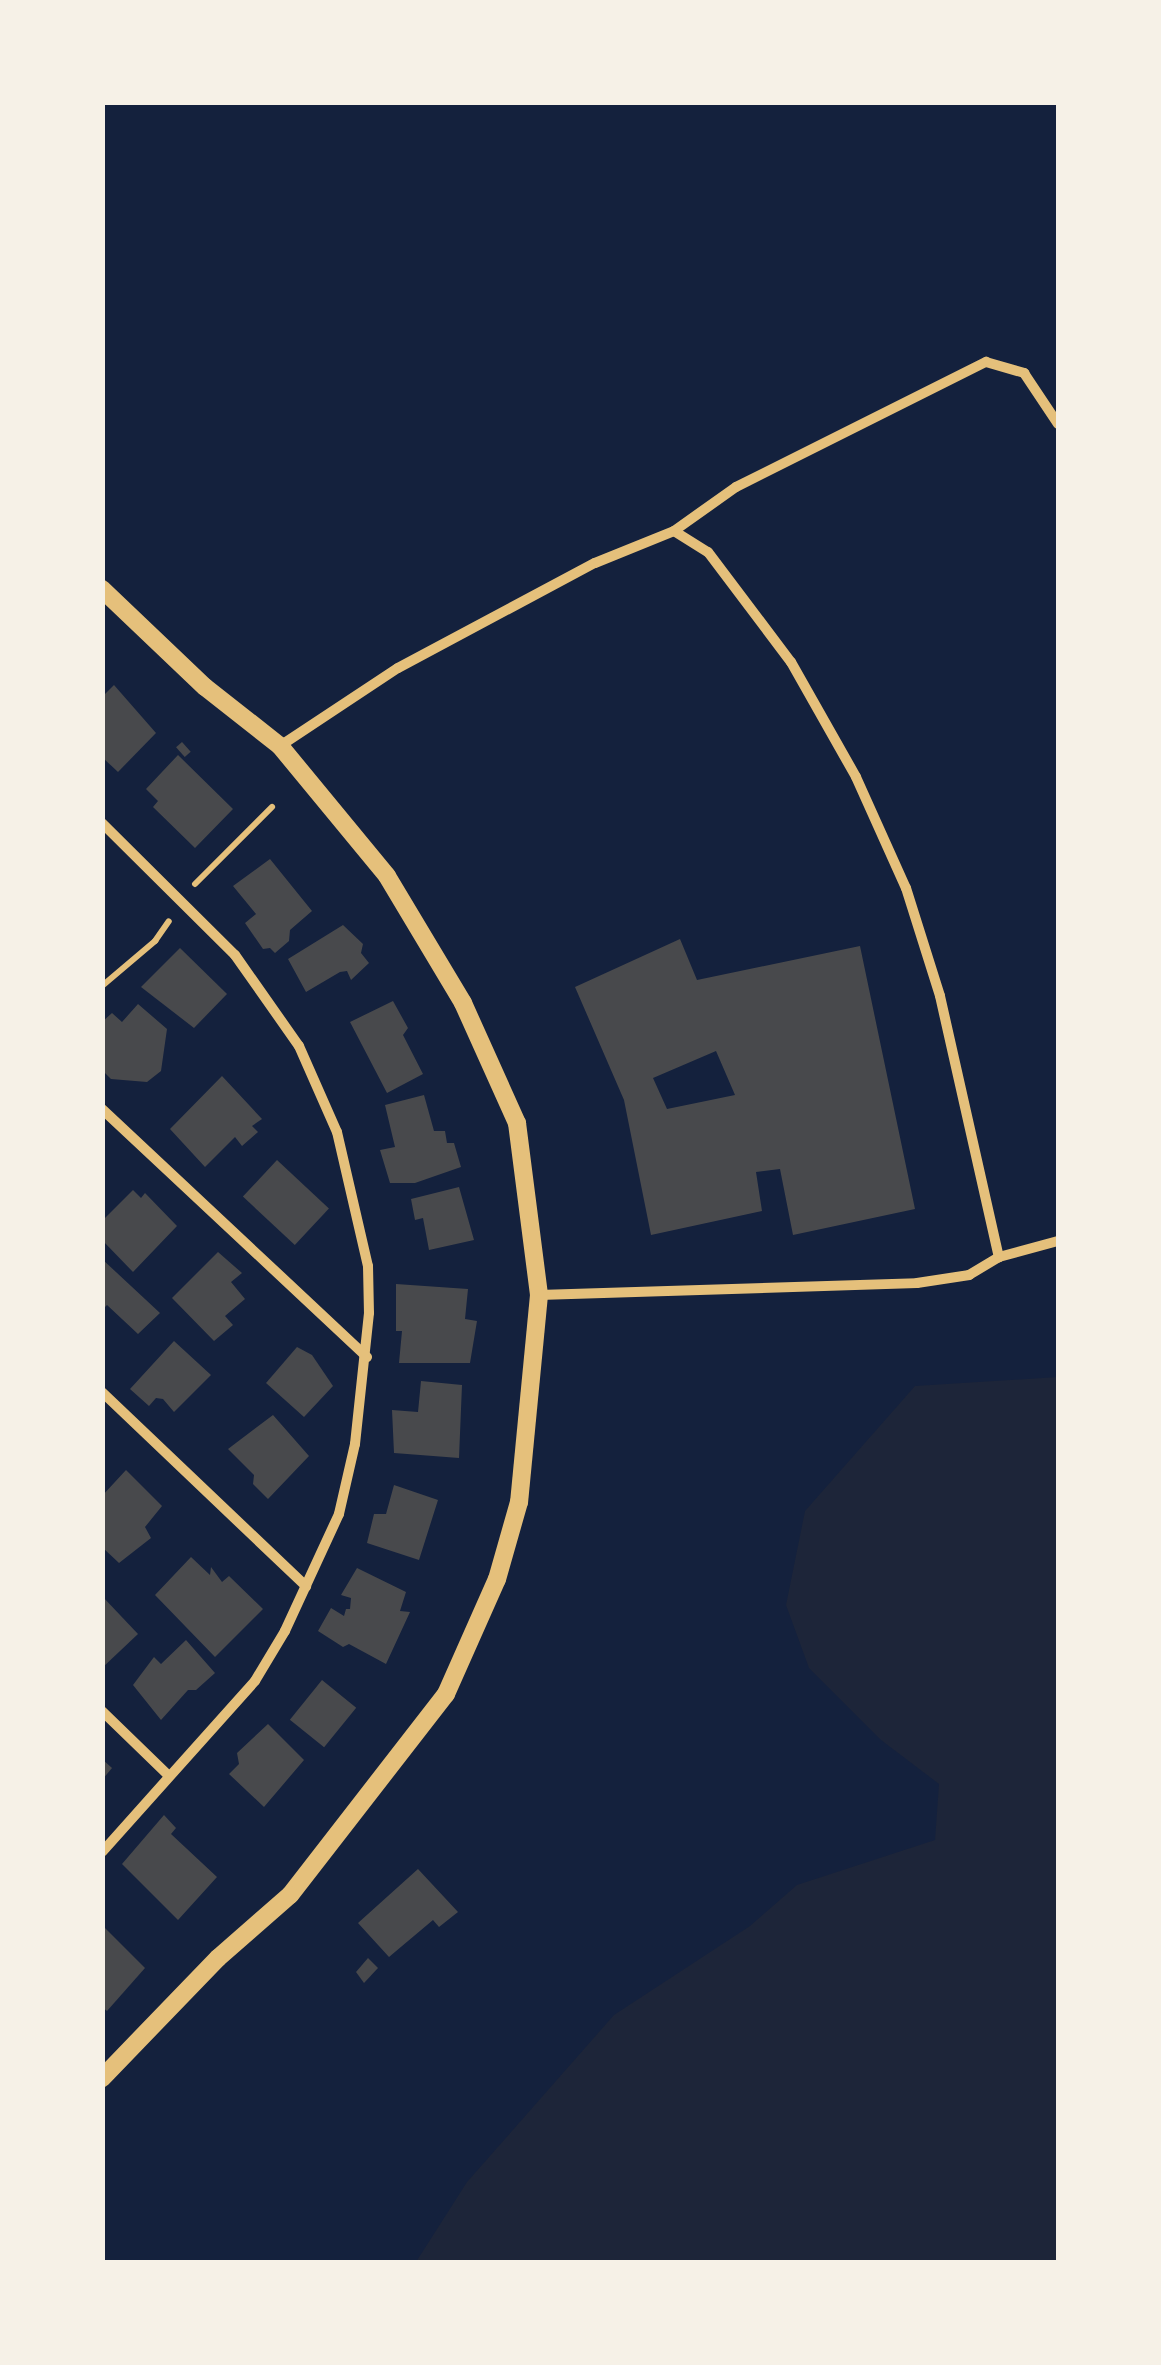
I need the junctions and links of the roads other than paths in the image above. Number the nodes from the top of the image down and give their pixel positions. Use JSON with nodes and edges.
{"nodes":[{"id":1,"x":1058,"y":424,"type":"edge"},
{"id":2,"x":674,"y":531,"type":"junction"},
{"id":3,"x":102,"y":588,"type":"edge"},
{"id":4,"x":280,"y":746,"type":"junction"},
{"id":5,"x":102,"y":823,"type":"edge"},
{"id":6,"x":102,"y":1109,"type":"edge"},
{"id":7,"x":1058,"y":1241,"type":"edge"},
{"id":8,"x":999,"y":1257,"type":"junction"},
{"id":9,"x":539,"y":1295,"type":"junction"},
{"id":10,"x":367,"y":1357,"type":"junction"},
{"id":11,"x":102,"y":1392,"type":"edge"},
{"id":12,"x":306,"y":1586,"type":"junction"},
{"id":13,"x":102,"y":1711,"type":"edge"},
{"id":14,"x":168,"y":1776,"type":"junction"},
{"id":15,"x":102,"y":1852,"type":"edge"},
{"id":16,"x":105,"y":2071,"type":"edge"}],
"edges":[{"from":1,"to":2,"type":"street"},
{"from":2,"to":4,"type":"street"},
{"from":2,"to":8,"type":"street"},
{"from":3,"to":4,"type":"street"},
{"from":4,"to":9,"type":"street"},
{"from":5,"to":10,"type":"street"},
{"from":6,"to":10,"type":"street"},
{"from":7,"to":8,"type":"street"},
{"from":8,"to":9,"type":"street"},
{"from":9,"to":16,"type":"street"},
{"from":10,"to":12,"type":"street"},
{"from":11,"to":12,"type":"street"},
{"from":12,"to":14,"type":"street"},
{"from":13,"to":14,"type":"street"},
{"from":14,"to":15,"type":"street"}]}
